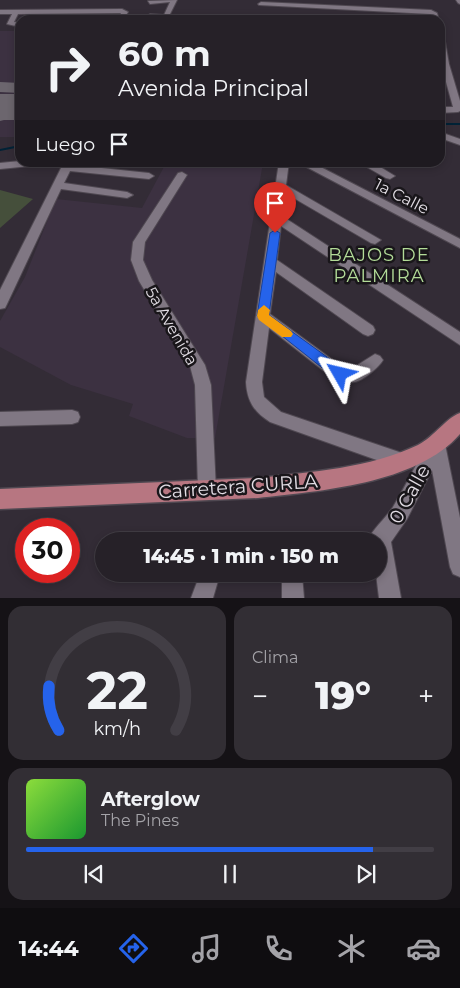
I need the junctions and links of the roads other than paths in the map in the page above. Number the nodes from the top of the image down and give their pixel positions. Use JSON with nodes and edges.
{"nodes":[{"id":1,"x":172,"y":0,"type":"edge"},
{"id":2,"x":380,"y":0,"type":"edge"},
{"id":3,"x":150,"y":2,"type":"dead end"},
{"id":4,"x":262,"y":2,"type":"edge"},
{"id":5,"x":73,"y":6,"type":"dead end"},
{"id":6,"x":384,"y":10,"type":"junction"},
{"id":7,"x":50,"y":11,"type":"junction"},
{"id":8,"x":67,"y":11,"type":"junction"},
{"id":9,"x":257,"y":11,"type":"junction"},
{"id":10,"x":0,"y":12,"type":"edge"},
{"id":11,"x":16,"y":12,"type":"junction"},
{"id":12,"x":46,"y":15,"type":"edge"},
{"id":13,"x":123,"y":15,"type":"edge"},
{"id":14,"x":167,"y":15,"type":"edge"},
{"id":15,"x":254,"y":15,"type":"edge"},
{"id":16,"x":359,"y":15,"type":"edge"},
{"id":17,"x":416,"y":15,"type":"edge"},
{"id":18,"x":15,"y":25,"type":"edge"},
{"id":19,"x":445,"y":61,"type":"edge"},
{"id":20,"x":460,"y":82,"type":"edge"},
{"id":21,"x":451,"y":86,"type":"edge"},
{"id":22,"x":445,"y":99,"type":"edge"},
{"id":23,"x":445,"y":137,"type":"edge"},
{"id":24,"x":460,"y":142,"type":"edge"},
{"id":25,"x":15,"y":165,"type":"edge"},
{"id":26,"x":0,"y":166,"type":"edge"},
{"id":27,"x":67,"y":167,"type":"edge"},
{"id":28,"x":83,"y":167,"type":"edge"},
{"id":29,"x":284,"y":167,"type":"edge"},
{"id":30,"x":312,"y":167,"type":"edge"},
{"id":31,"x":373,"y":167,"type":"edge"},
{"id":32,"x":182,"y":175,"type":"dead end"},
{"id":33,"x":148,"y":176,"type":"dead end"},
{"id":34,"x":390,"y":176,"type":"dead end"},
{"id":35,"x":58,"y":185,"type":"junction"},
{"id":36,"x":282,"y":187,"type":"junction"},
{"id":37,"x":127,"y":195,"type":"dead end"},
{"id":38,"x":277,"y":218,"type":"junction"},
{"id":39,"x":375,"y":240,"type":"dead end"},
{"id":40,"x":460,"y":244,"type":"edge"},
{"id":41,"x":271,"y":262,"type":"junction"},
{"id":42,"x":2,"y":298,"type":"edge"},
{"id":43,"x":263,"y":316,"type":"junction"},
{"id":44,"x":368,"y":330,"type":"dead end"},
{"id":45,"x":460,"y":339,"type":"edge"},
{"id":46,"x":375,"y":360,"type":"dead end"},
{"id":47,"x":72,"y":418,"type":"dead end"},
{"id":48,"x":0,"y":419,"type":"edge"},
{"id":49,"x":460,"y":421,"type":"edge"},
{"id":50,"x":436,"y":444,"type":"junction"},
{"id":51,"x":402,"y":461,"type":"junction"},
{"id":52,"x":207,"y":490,"type":"junction"},
{"id":53,"x":0,"y":499,"type":"edge"},
{"id":54,"x":386,"y":532,"type":"edge"},
{"id":55,"x":460,"y":567,"type":"edge"},
{"id":56,"x":207,"y":582,"type":"edge"},
{"id":57,"x":292,"y":582,"type":"edge"},
{"id":58,"x":387,"y":582,"type":"edge"},
{"id":59,"x":202,"y":598,"type":"edge"},
{"id":60,"x":293,"y":598,"type":"edge"},
{"id":61,"x":390,"y":598,"type":"edge"}],
"edges":[{"from":1,"to":3,"type":"street"},
{"from":1,"to":14,"type":"street"},
{"from":2,"to":6,"type":"street"},
{"from":4,"to":6,"type":"street"},
{"from":4,"to":9,"type":"street"},
{"from":5,"to":8,"type":"street"},
{"from":6,"to":17,"type":"street"},
{"from":7,"to":8,"type":"street"},
{"from":7,"to":11,"type":"street"},
{"from":7,"to":12,"type":"street"},
{"from":8,"to":13,"type":"street"},
{"from":9,"to":15,"type":"street"},
{"from":9,"to":16,"type":"street"},
{"from":10,"to":11,"type":"street"},
{"from":11,"to":18,"type":"street"},
{"from":19,"to":21,"type":"street"},
{"from":20,"to":21,"type":"street"},
{"from":21,"to":22,"type":"street"},
{"from":23,"to":24,"type":"street"},
{"from":25,"to":26,"type":"street"},
{"from":27,"to":35,"type":"street"},
{"from":28,"to":33,"type":"street"},
{"from":29,"to":36,"type":"street"},
{"from":30,"to":40,"type":"street","name":"1a Calle"},
{"from":31,"to":34,"type":"street"},
{"from":32,"to":52,"type":"street","name":"5a Avenida"},
{"from":35,"to":37,"type":"street"},
{"from":35,"to":42,"type":"street"},
{"from":36,"to":38,"type":"street"},
{"from":36,"to":39,"type":"street"},
{"from":38,"to":41,"type":"street"},
{"from":38,"to":45,"type":"street"},
{"from":41,"to":43,"type":"street"},
{"from":41,"to":44,"type":"street"},
{"from":43,"to":46,"type":"street"},
{"from":43,"to":51,"type":"street"},
{"from":47,"to":48,"type":"street"},
{"from":49,"to":50,"type":"main road","name":"Carretera CURLA"},
{"from":50,"to":51,"type":"main road","name":"Carretera CURLA"},
{"from":50,"to":54,"type":"street","name":"0 Calle"},
{"from":50,"to":55,"type":"street"},
{"from":51,"to":52,"type":"main road","name":"Carretera CURLA"},
{"from":52,"to":53,"type":"main road","name":"Carretera CURLA"},
{"from":56,"to":59,"type":"street"},
{"from":57,"to":60,"type":"street"},
{"from":58,"to":61,"type":"street"}]}
